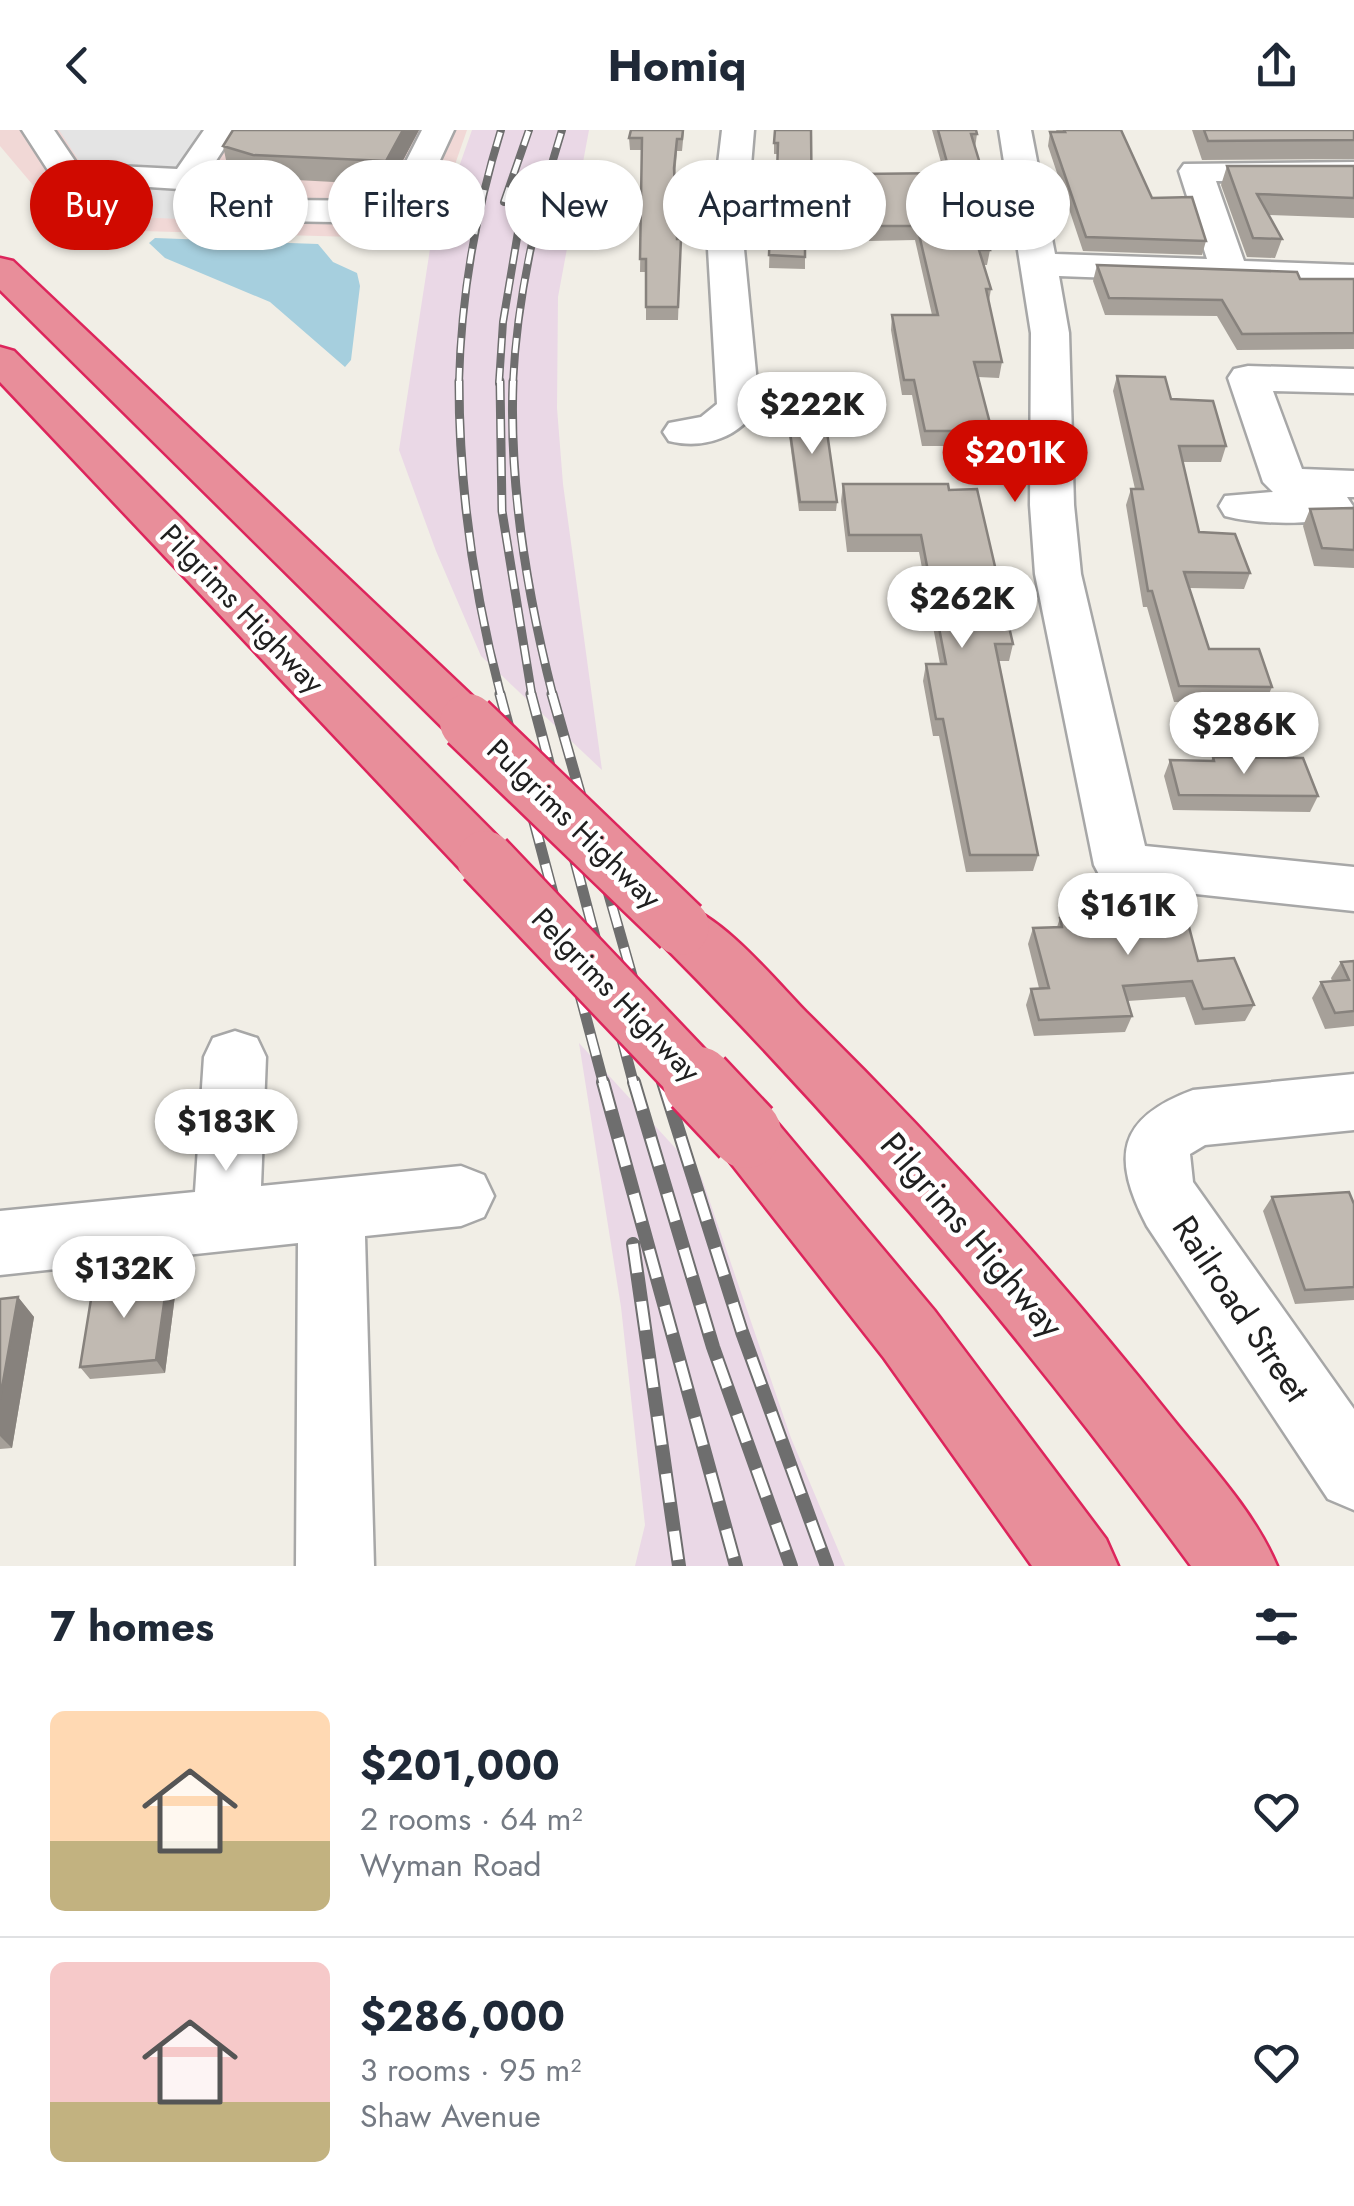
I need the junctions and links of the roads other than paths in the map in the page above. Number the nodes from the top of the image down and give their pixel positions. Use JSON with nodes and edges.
{"nodes":[{"id":1,"x":38,"y":130,"type":"edge"},
{"id":2,"x":220,"y":130,"type":"edge"},
{"id":3,"x":438,"y":130,"type":"edge"},
{"id":4,"x":738,"y":130,"type":"edge"},
{"id":5,"x":1015,"y":130,"type":"edge"},
{"id":6,"x":200,"y":160,"type":"edge"},
{"id":7,"x":1354,"y":172,"type":"edge"},
{"id":8,"x":173,"y":179,"type":"edge"},
{"id":9,"x":308,"y":211,"type":"edge"},
{"id":10,"x":1039,"y":264,"type":"junction"},
{"id":11,"x":0,"y":269,"type":"edge"},
{"id":12,"x":1229,"y":271,"type":"junction"},
{"id":13,"x":1354,"y":276,"type":"edge"},
{"id":14,"x":0,"y":358,"type":"edge"},
{"id":15,"x":1354,"y":381,"type":"edge"},
{"id":16,"x":684,"y":432,"type":"dead end"},
{"id":17,"x":1354,"y":484,"type":"edge"},
{"id":18,"x":1241,"y":506,"type":"dead end"},
{"id":19,"x":1354,"y":506,"type":"edge"},
{"id":20,"x":485,"y":859,"type":"joint"},
{"id":21,"x":1354,"y":889,"type":"edge"},
{"id":22,"x":680,"y":927,"type":"joint"},
{"id":23,"x":235,"y":1057,"type":"dead end"},
{"id":24,"x":1354,"y":1102,"type":"edge"},
{"id":25,"x":460,"y":1196,"type":"dead end"},
{"id":26,"x":331,"y":1210,"type":"junction"},
{"id":27,"x":226,"y":1222,"type":"junction"},
{"id":28,"x":0,"y":1243,"type":"edge"},
{"id":29,"x":1354,"y":1473,"type":"edge"},
{"id":30,"x":335,"y":1566,"type":"edge"},
{"id":31,"x":1079,"y":1566,"type":"edge"},
{"id":32,"x":1238,"y":1566,"type":"edge"}],
"edges":[{"from":1,"to":8,"type":"street"},
{"from":2,"to":6,"type":"street"},
{"from":3,"to":9,"type":"street"},
{"from":4,"to":16,"type":"street"},
{"from":5,"to":10,"type":"street"},
{"from":7,"to":12,"type":"street"},
{"from":10,"to":12,"type":"street"},
{"from":10,"to":21,"type":"street"},
{"from":11,"to":22,"type":"highway","name":"Pulgrims Highway","bridge":true},
{"from":12,"to":13,"type":"street"},
{"from":14,"to":20,"type":"highway","name":"Pilgrims Highway"},
{"from":15,"to":17,"type":"street"},
{"from":18,"to":19,"type":"street"},
{"from":20,"to":31,"type":"highway","name":"Pelgrims Highway","bridge":true},
{"from":22,"to":32,"type":"highway","name":"Pilgrims Highway"},
{"from":23,"to":27,"type":"street"},
{"from":24,"to":29,"type":"street","name":"Railroad Street"},
{"from":25,"to":26,"type":"street"},
{"from":26,"to":27,"type":"street"},
{"from":26,"to":30,"type":"street"},
{"from":27,"to":28,"type":"street"}]}
